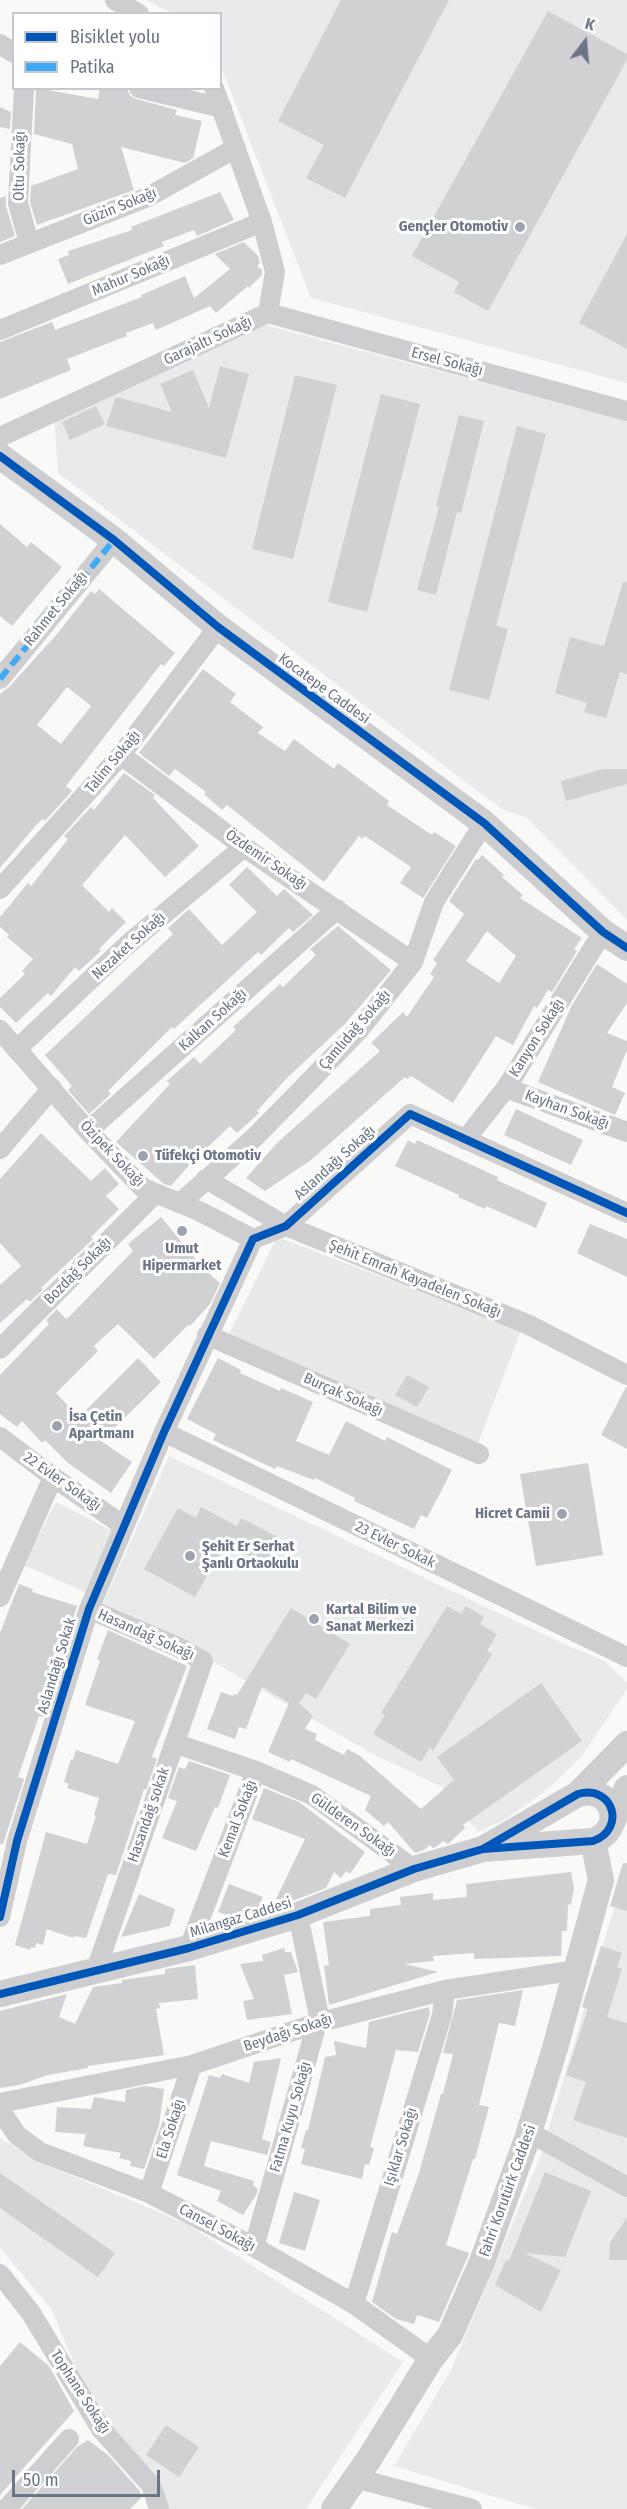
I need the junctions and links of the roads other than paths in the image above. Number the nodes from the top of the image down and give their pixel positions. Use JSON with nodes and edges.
{"nodes":[{"id":1,"x":115,"y":0,"type":"edge"},
{"id":2,"x":136,"y":12,"type":"edge"},
{"id":3,"x":24,"y":90,"type":"edge"},
{"id":4,"x":147,"y":90,"type":"edge"},
{"id":5,"x":215,"y":90,"type":"edge"},
{"id":6,"x":222,"y":108,"type":"junction"},
{"id":7,"x":236,"y":148,"type":"junction"},
{"id":8,"x":9,"y":160,"type":"edge"},
{"id":9,"x":262,"y":222,"type":"junction"},
{"id":10,"x":29,"y":243,"type":"junction"},
{"id":11,"x":0,"y":255,"type":"edge"},
{"id":12,"x":267,"y":314,"type":"junction"},
{"id":13,"x":0,"y":330,"type":"edge"},
{"id":14,"x":627,"y":411,"type":"edge"},
{"id":15,"x":0,"y":437,"type":"edge"},
{"id":16,"x":0,"y":456,"type":"edge"},
{"id":17,"x":114,"y":540,"type":"junction"},
{"id":18,"x":218,"y":627,"type":"junction"},
{"id":19,"x":0,"y":679,"type":"edge"},
{"id":20,"x":121,"y":755,"type":"junction"},
{"id":21,"x":484,"y":823,"type":"junction"},
{"id":22,"x":244,"y":847,"type":"junction"},
{"id":23,"x":0,"y":889,"type":"edge"},
{"id":24,"x":338,"y":909,"type":"junction"},
{"id":25,"x":603,"y":932,"type":"junction"},
{"id":26,"x":627,"y":948,"type":"edge"},
{"id":27,"x":413,"y":962,"type":"junction"},
{"id":28,"x":0,"y":1030,"type":"edge"},
{"id":29,"x":18,"y":1049,"type":"junction"},
{"id":30,"x":52,"y":1088,"type":"junction"},
{"id":31,"x":506,"y":1088,"type":"junction"},
{"id":32,"x":88,"y":1131,"type":"junction"},
{"id":33,"x":627,"y":1132,"type":"edge"},
{"id":34,"x":465,"y":1140,"type":"junction"},
{"id":35,"x":0,"y":1149,"type":"edge"},
{"id":36,"x":206,"y":1179,"type":"junction"},
{"id":37,"x":156,"y":1193,"type":"junction"},
{"id":38,"x":180,"y":1203,"type":"junction"},
{"id":39,"x":627,"y":1213,"type":"edge"},
{"id":40,"x":285,"y":1226,"type":"junction"},
{"id":41,"x":253,"y":1239,"type":"junction"},
{"id":42,"x":207,"y":1335,"type":"junction"},
{"id":43,"x":0,"y":1349,"type":"edge"},
{"id":44,"x":627,"y":1375,"type":"edge"},
{"id":45,"x":164,"y":1432,"type":"junction"},
{"id":46,"x":0,"y":1437,"type":"edge"},
{"id":47,"x":479,"y":1454,"type":"dead end"},
{"id":48,"x":53,"y":1477,"type":"junction"},
{"id":49,"x":124,"y":1526,"type":"junction"},
{"id":50,"x":0,"y":1597,"type":"edge"},
{"id":51,"x":89,"y":1609,"type":"junction"},
{"id":52,"x":627,"y":1657,"type":"edge"},
{"id":53,"x":203,"y":1661,"type":"joint"},
{"id":54,"x":174,"y":1743,"type":"junction"},
{"id":55,"x":627,"y":1744,"type":"edge"},
{"id":56,"x":256,"y":1771,"type":"junction"},
{"id":57,"x":627,"y":1788,"type":"edge"},
{"id":58,"x":573,"y":1797,"type":"junction"},
{"id":59,"x":612,"y":1823,"type":"junction"},
{"id":60,"x":589,"y":1841,"type":"junction"},
{"id":61,"x":483,"y":1849,"type":"junction"},
{"id":62,"x":414,"y":1869,"type":"junction"},
{"id":63,"x":298,"y":1916,"type":"junction"},
{"id":64,"x":0,"y":1917,"type":"edge"},
{"id":65,"x":189,"y":1948,"type":"junction"},
{"id":66,"x":96,"y":1970,"type":"junction"},
{"id":67,"x":577,"y":1970,"type":"junction"},
{"id":68,"x":445,"y":1990,"type":"junction"},
{"id":69,"x":0,"y":1994,"type":"edge"},
{"id":70,"x":317,"y":2023,"type":"junction"},
{"id":71,"x":192,"y":2065,"type":"junction"},
{"id":72,"x":0,"y":2103,"type":"edge"},
{"id":73,"x":0,"y":2110,"type":"edge"},
{"id":74,"x":529,"y":2132,"type":"junction"},
{"id":75,"x":627,"y":2187,"type":"edge"},
{"id":76,"x":149,"y":2193,"type":"junction"},
{"id":77,"x":254,"y":2247,"type":"junction"},
{"id":78,"x":0,"y":2274,"type":"edge"},
{"id":79,"x":354,"y":2304,"type":"junction"},
{"id":80,"x":431,"y":2359,"type":"junction"},
{"id":81,"x":69,"y":2439,"type":"dead end"},
{"id":82,"x":356,"y":2478,"type":"junction"},
{"id":83,"x":6,"y":2509,"type":"edge"},
{"id":84,"x":159,"y":2509,"type":"edge"},
{"id":85,"x":334,"y":2509,"type":"edge"},
{"id":86,"x":472,"y":2509,"type":"edge"}],
"edges":[{"from":1,"to":2,"type":"street"},
{"from":3,"to":8,"type":"street","name":"Oltu Sokağı"},
{"from":4,"to":6,"type":"street"},
{"from":5,"to":6,"type":"street","name":"Garajaltı Sokağı"},
{"from":6,"to":7,"type":"street","name":"Garajaltı Sokağı"},
{"from":7,"to":9,"type":"street","name":"Garajaltı Sokağı"},
{"from":7,"to":10,"type":"street","name":"Güzin Sokağı"},
{"from":8,"to":10,"type":"street","name":"Oltu Sokağı"},
{"from":9,"to":12,"type":"street","name":"Garajaltı Sokağı"},
{"from":9,"to":13,"type":"street","name":"Mahur Sokağı"},
{"from":10,"to":11,"type":"street","name":"Güzin Sokağı"},
{"from":12,"to":14,"type":"street","name":"Ersel Sokağı"},
{"from":12,"to":15,"type":"street","name":"Garajaltı Sokağı"},
{"from":16,"to":17,"type":"street","name":"Kocatepe Caddesi"},
{"from":17,"to":18,"type":"street","name":"Kocatepe Caddesi"},
{"from":17,"to":19,"type":"street","name":"Rahmet Sokağı"},
{"from":18,"to":20,"type":"street","name":"Talim Sokağı"},
{"from":18,"to":21,"type":"street","name":"Kocatepe Caddesi"},
{"from":20,"to":22,"type":"street","name":"Özdemir Sokağı"},
{"from":20,"to":23,"type":"street","name":"Talim Sokağı"},
{"from":21,"to":25,"type":"street","name":"Kocatepe Caddesi"},
{"from":21,"to":27,"type":"street","name":"Çamlıdağ Sokağı"},
{"from":22,"to":24,"type":"street","name":"Özdemir Sokağı"},
{"from":22,"to":29,"type":"street","name":"Nezaket Sokağı"},
{"from":24,"to":27,"type":"street","name":"Özdemir Sokağı"},
{"from":24,"to":32,"type":"street","name":"Kalkan Sokağı"},
{"from":25,"to":26,"type":"street","name":"Kocatepe Caddesi"},
{"from":25,"to":31,"type":"street","name":"Kanyon Sokağı"},
{"from":27,"to":36,"type":"street","name":"Çamlıdağ Sokağı"},
{"from":28,"to":29,"type":"street","name":"Özipek Sokağı"},
{"from":29,"to":30,"type":"street","name":"Özipek Sokağı"},
{"from":30,"to":32,"type":"street","name":"Özipek Sokağı"},
{"from":30,"to":35,"type":"street"},
{"from":31,"to":33,"type":"street","name":"Kayhan Sokağı"},
{"from":31,"to":34,"type":"street","name":"Kanyon Sokağı"},
{"from":32,"to":37,"type":"street","name":"Özipek Sokağı"},
{"from":34,"to":39,"type":"street","name":"Aslandağı Sokağı"},
{"from":34,"to":40,"type":"street","name":"Aslandağı Sokağı"},
{"from":36,"to":38,"type":"street","name":"Çamlıdağ Sokağı"},
{"from":36,"to":40,"type":"street","name":"Şehit Emrah Kayadelen Sokağı"},
{"from":37,"to":38,"type":"street","name":"Özipek Sokağı"},
{"from":37,"to":43,"type":"street","name":"Bozdağ Sokağı"},
{"from":38,"to":41,"type":"street","name":"Özipek Sokağı"},
{"from":40,"to":41,"type":"street","name":"Aslandağı Sokağı"},
{"from":40,"to":44,"type":"street","name":"Şehit Emrah Kayadelen Sokağı"},
{"from":41,"to":42,"type":"street"},
{"from":42,"to":45,"type":"street"},
{"from":42,"to":47,"type":"street","name":"Burçak Sokağı"},
{"from":45,"to":49,"type":"street","name":"Aslandağı Sokak"},
{"from":45,"to":52,"type":"street","name":"23 Evler Sokak"},
{"from":46,"to":48,"type":"street","name":"22 Evler Sokağı"},
{"from":48,"to":49,"type":"street","name":"22 Evler Sokağı"},
{"from":48,"to":50,"type":"street"},
{"from":49,"to":51,"type":"street","name":"Aslandağı Sokak"},
{"from":51,"to":53,"type":"street","name":"Hasandağ Sokağı"},
{"from":51,"to":64,"type":"street","name":"Aslandağı Sokak"},
{"from":53,"to":54,"type":"street","name":"Hasandağ sokak"},
{"from":54,"to":56,"type":"street","name":"Kemal Sokağı"},
{"from":54,"to":66,"type":"street","name":"Hasandağ sokak"},
{"from":55,"to":58,"type":"street","name":"Milangaz Caddesi"},
{"from":56,"to":62,"type":"street","name":"Gülderen Sokağı"},
{"from":56,"to":65,"type":"street","name":"Kemal Sokağı"},
{"from":57,"to":59,"type":"street"},
{"from":58,"to":59,"type":"street"},
{"from":58,"to":60,"type":"street"},
{"from":58,"to":61,"type":"street","name":"Milangaz Caddesi"},
{"from":59,"to":60,"type":"street"},
{"from":60,"to":61,"type":"street","name":"Milangaz Caddesi"},
{"from":60,"to":67,"type":"street","name":"Fahri Korutürk Caddesi"},
{"from":61,"to":62,"type":"street","name":"Milangaz Caddesi"},
{"from":62,"to":63,"type":"street","name":"Milangaz Caddesi"},
{"from":63,"to":65,"type":"street","name":"Milangaz Caddesi"},
{"from":63,"to":70,"type":"street","name":"Fatma Kuyu Sokağı"},
{"from":65,"to":66,"type":"street","name":"Milangaz Caddesi"},
{"from":66,"to":69,"type":"street","name":"Milangaz Caddesi"},
{"from":67,"to":68,"type":"street","name":"Beydağı Sokağı"},
{"from":67,"to":74,"type":"street","name":"Fahri Korutürk Caddesi"},
{"from":68,"to":70,"type":"street","name":"Beydağı Sokağı"},
{"from":68,"to":79,"type":"street","name":"Işıklar Sokağı"},
{"from":70,"to":71,"type":"street","name":"Beydağı Sokağı"},
{"from":70,"to":77,"type":"street","name":"Fatma Kuyu Sokağı"},
{"from":71,"to":72,"type":"street","name":"Beydağı Sokağı"},
{"from":71,"to":76,"type":"street","name":"Ela Sokağı"},
{"from":73,"to":76,"type":"street","name":"Cansel Sokağı"},
{"from":74,"to":75,"type":"street"},
{"from":74,"to":80,"type":"street","name":"Fahri Korutürk Caddesi"},
{"from":76,"to":77,"type":"street","name":"Cansel Sokağı"},
{"from":77,"to":79,"type":"street","name":"Cansel Sokağı"},
{"from":78,"to":84,"type":"street","name":"Tophane Sokağı"},
{"from":79,"to":80,"type":"street","name":"Cansel Sokağı"},
{"from":80,"to":82,"type":"street","name":"Fahri Korutürk Caddesi"},
{"from":81,"to":83,"type":"street"},
{"from":82,"to":85,"type":"street","name":"Fahri Korutürk Caddesi"},
{"from":82,"to":86,"type":"street"}]}
